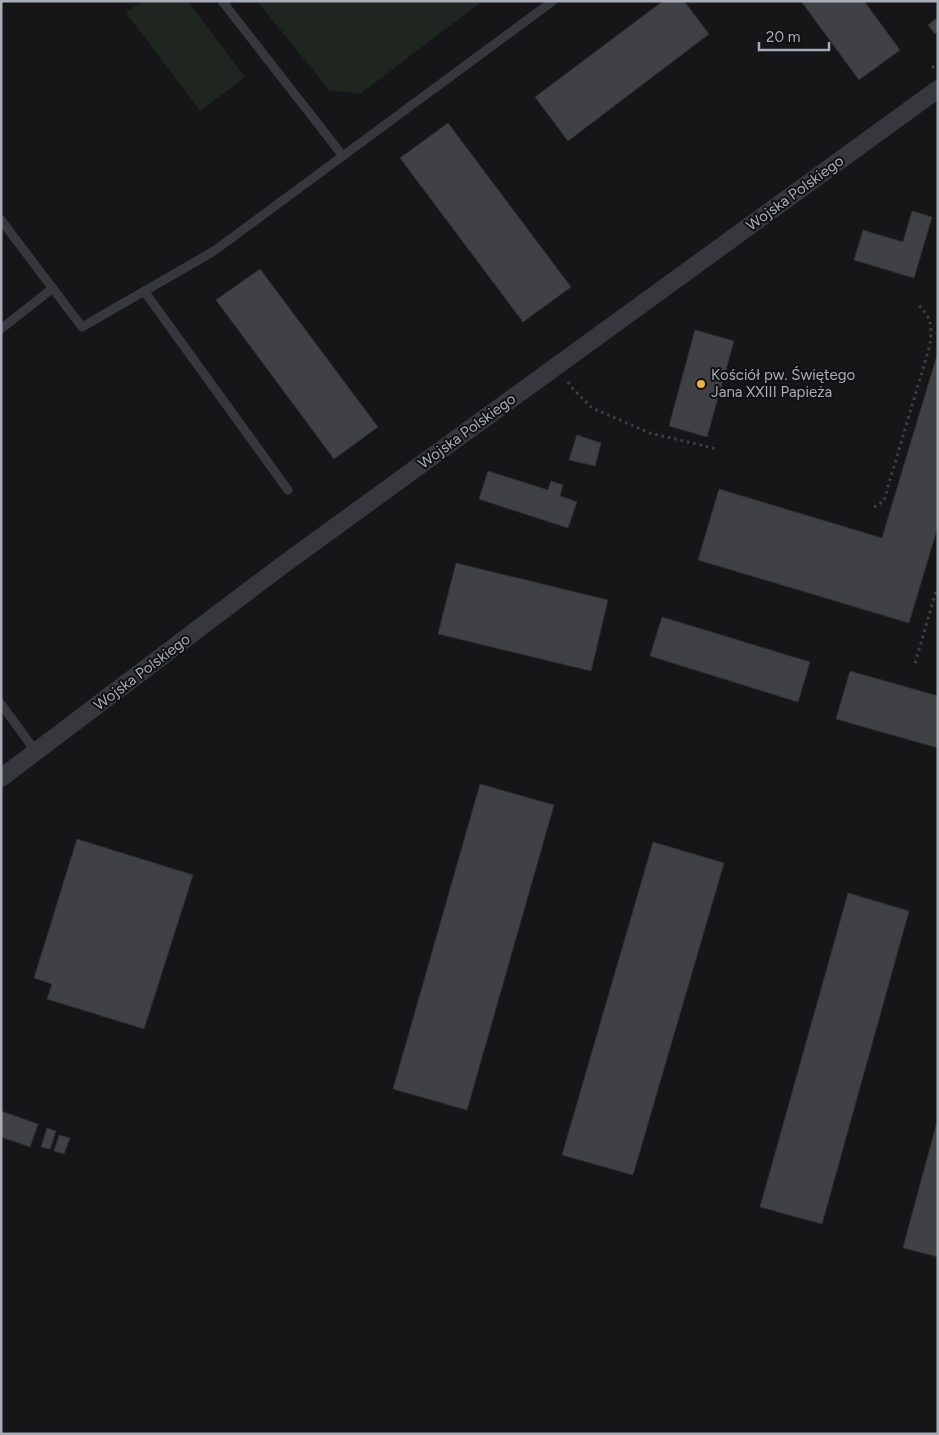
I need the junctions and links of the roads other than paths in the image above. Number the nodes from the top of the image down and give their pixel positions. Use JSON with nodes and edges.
{"nodes":[{"id":1,"x":222,"y":1,"type":"edge"},
{"id":2,"x":553,"y":1,"type":"edge"},
{"id":3,"x":938,"y":89,"type":"edge"},
{"id":4,"x":343,"y":156,"type":"junction"},
{"id":5,"x":1,"y":220,"type":"edge"},
{"id":6,"x":53,"y":288,"type":"junction"},
{"id":7,"x":144,"y":291,"type":"junction"},
{"id":8,"x":1,"y":329,"type":"edge"},
{"id":9,"x":288,"y":490,"type":"dead end"},
{"id":10,"x":1,"y":704,"type":"edge"},
{"id":11,"x":36,"y":752,"type":"junction"},
{"id":12,"x":1,"y":778,"type":"edge"}],
"edges":[{"from":1,"to":4,"type":"lane"},
{"from":2,"to":4,"type":"lane"},
{"from":3,"to":11,"type":"street","name":"Wojska Polskiego"},
{"from":4,"to":7,"type":"lane"},
{"from":5,"to":6,"type":"lane"},
{"from":6,"to":7,"type":"lane"},
{"from":6,"to":8,"type":"lane"},
{"from":7,"to":9,"type":"lane"},
{"from":10,"to":11,"type":"lane"},
{"from":11,"to":12,"type":"street","name":"Wojska Polskiego"}]}
